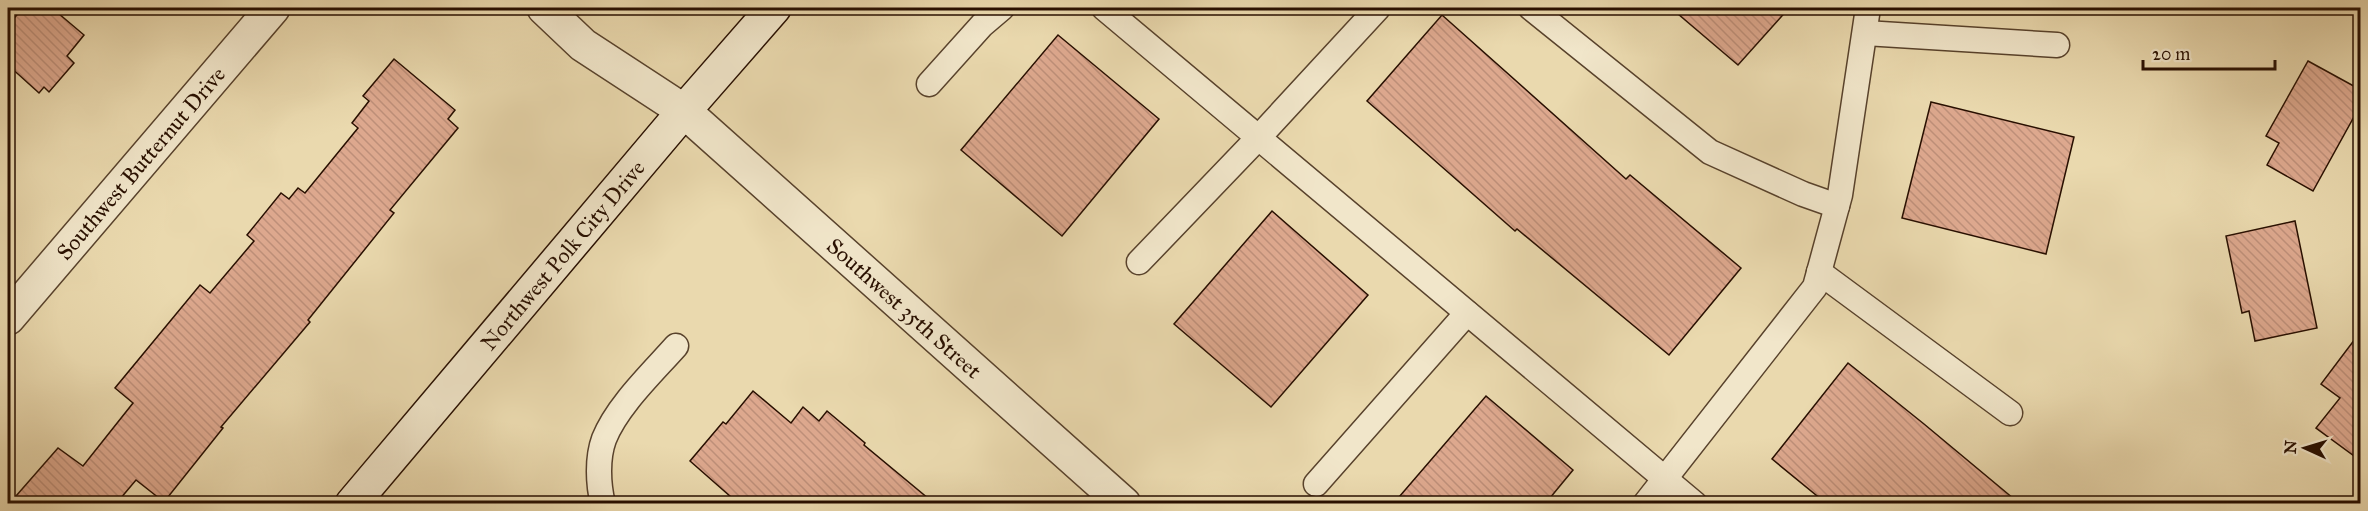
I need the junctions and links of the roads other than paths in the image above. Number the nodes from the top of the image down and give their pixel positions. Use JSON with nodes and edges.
{"nodes":[{"id":1,"x":273,"y":8,"type":"edge"},
{"id":2,"x":544,"y":8,"type":"edge"},
{"id":3,"x":774,"y":8,"type":"edge"},
{"id":4,"x":1002,"y":8,"type":"edge"},
{"id":5,"x":1104,"y":8,"type":"edge"},
{"id":6,"x":1378,"y":8,"type":"edge"},
{"id":7,"x":1531,"y":8,"type":"edge"},
{"id":8,"x":1868,"y":8,"type":"edge"},
{"id":9,"x":1865,"y":33,"type":"junction"},
{"id":10,"x":2057,"y":45,"type":"dead end"},
{"id":11,"x":929,"y":84,"type":"dead end"},
{"id":12,"x":684,"y":111,"type":"junction"},
{"id":13,"x":1258,"y":138,"type":"junction"},
{"id":14,"x":1837,"y":206,"type":"junction"},
{"id":15,"x":1139,"y":262,"type":"dead end"},
{"id":16,"x":1819,"y":272,"type":"junction"},
{"id":17,"x":1467,"y":312,"type":"junction"},
{"id":18,"x":8,"y":318,"type":"edge"},
{"id":19,"x":676,"y":346,"type":"dead end"},
{"id":20,"x":2010,"y":412,"type":"dead end"},
{"id":21,"x":1667,"y":478,"type":"junction"},
{"id":22,"x":1316,"y":484,"type":"dead end"},
{"id":23,"x":1112,"y":500,"type":"edge"},
{"id":24,"x":352,"y":504,"type":"edge"},
{"id":25,"x":603,"y":504,"type":"edge"},
{"id":26,"x":1645,"y":504,"type":"edge"},
{"id":27,"x":1695,"y":504,"type":"edge"}],
"edges":[{"from":1,"to":18,"type":"street","name":"Southwest Butternut Drive"},
{"from":2,"to":12,"type":"street","name":"Southwest 35th Street"},
{"from":3,"to":12,"type":"street","name":"Northwest Polk City Drive"},
{"from":4,"to":11,"type":"lane"},
{"from":5,"to":13,"type":"lane"},
{"from":6,"to":13,"type":"lane"},
{"from":7,"to":14,"type":"lane"},
{"from":8,"to":9,"type":"lane"},
{"from":9,"to":10,"type":"lane"},
{"from":9,"to":14,"type":"lane"},
{"from":12,"to":23,"type":"street","name":"Southwest 35th Street"},
{"from":12,"to":24,"type":"street","name":"Northwest Polk City Drive"},
{"from":13,"to":15,"type":"lane"},
{"from":13,"to":17,"type":"lane"},
{"from":14,"to":16,"type":"lane"},
{"from":16,"to":20,"type":"lane"},
{"from":16,"to":21,"type":"lane"},
{"from":17,"to":21,"type":"lane"},
{"from":17,"to":22,"type":"lane"},
{"from":19,"to":25,"type":"lane"},
{"from":21,"to":26,"type":"lane"},
{"from":21,"to":27,"type":"lane"}]}
